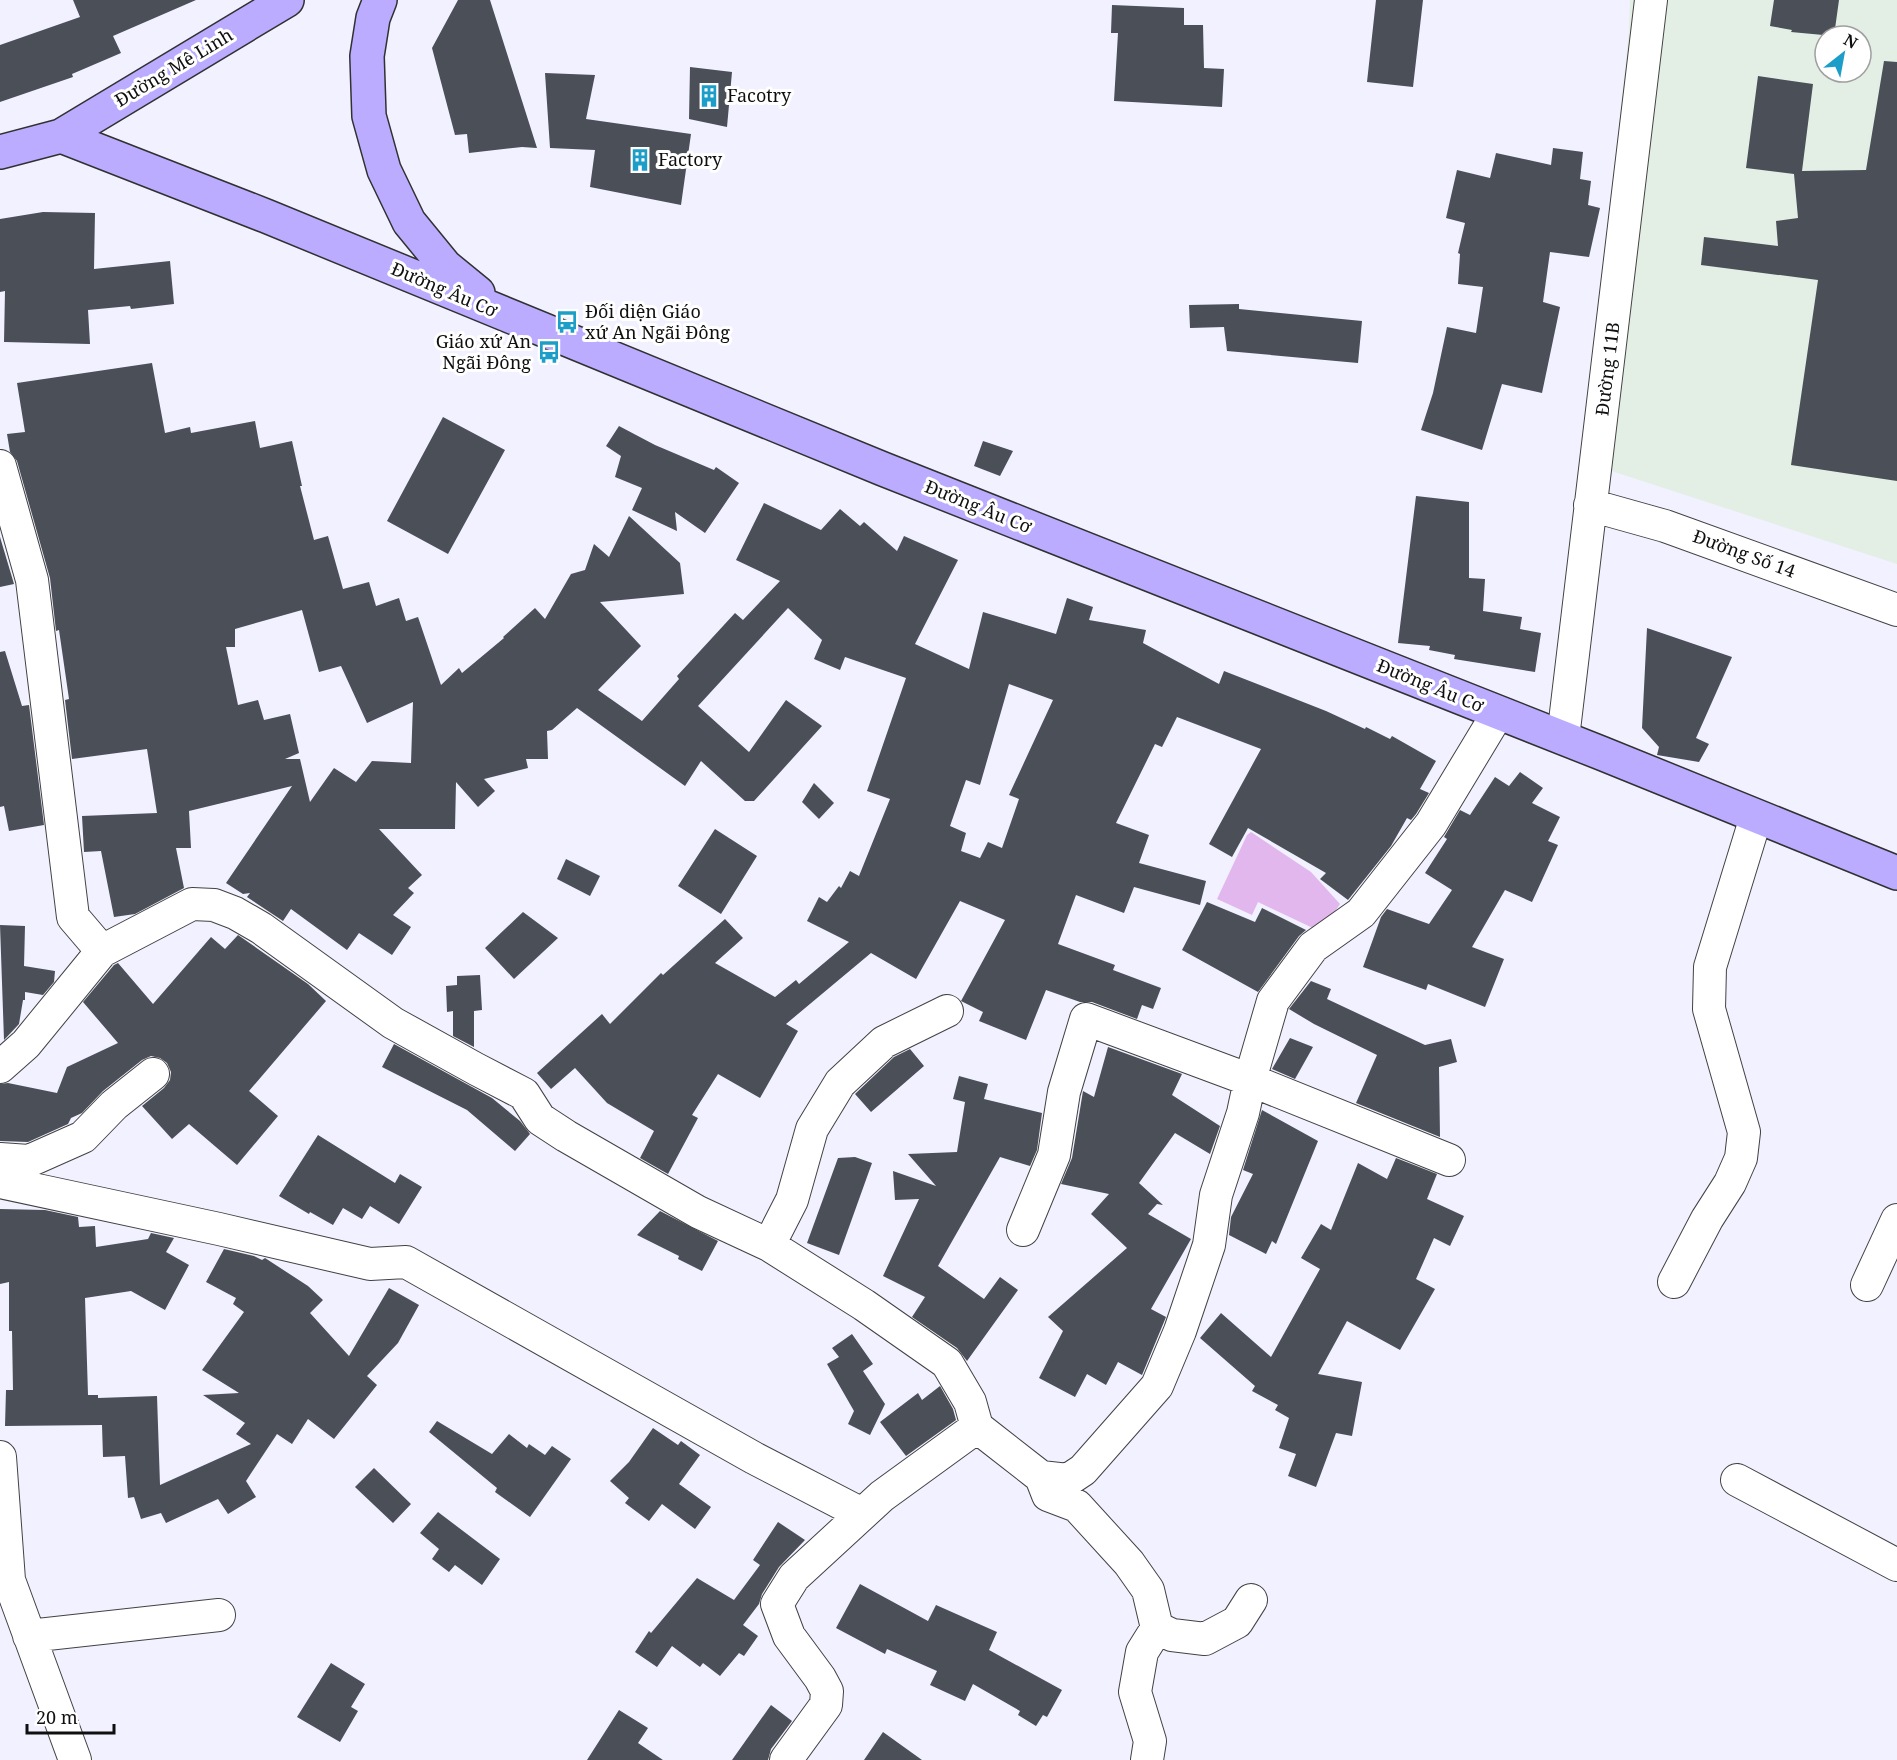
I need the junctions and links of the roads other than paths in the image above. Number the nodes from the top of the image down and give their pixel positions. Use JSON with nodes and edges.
{"nodes":[{"id":1,"x":287,"y":0,"type":"edge"},
{"id":2,"x":380,"y":0,"type":"edge"},
{"id":3,"x":1651,"y":0,"type":"edge"},
{"id":4,"x":61,"y":136,"type":"junction"},
{"id":5,"x":0,"y":152,"type":"edge"},
{"id":6,"x":511,"y":318,"type":"junction"},
{"id":7,"x":0,"y":466,"type":"edge"},
{"id":8,"x":1590,"y":506,"type":"junction"},
{"id":9,"x":1897,"y":610,"type":"edge"},
{"id":10,"x":1498,"y":713,"type":"junction"},
{"id":11,"x":1563,"y":738,"type":"junction"},
{"id":12,"x":1756,"y":818,"type":"junction"},
{"id":13,"x":1897,"y":873,"type":"edge"},
{"id":14,"x":102,"y":951,"type":"junction"},
{"id":15,"x":947,"y":1011,"type":"dead end"},
{"id":16,"x":0,"y":1067,"type":"edge"},
{"id":17,"x":153,"y":1074,"type":"dead end"},
{"id":18,"x":1250,"y":1080,"type":"junction"},
{"id":19,"x":0,"y":1159,"type":"edge"},
{"id":20,"x":1449,"y":1160,"type":"dead end"},
{"id":21,"x":0,"y":1182,"type":"edge"},
{"id":22,"x":1897,"y":1220,"type":"edge"},
{"id":23,"x":1023,"y":1230,"type":"dead end"},
{"id":24,"x":769,"y":1245,"type":"junction"},
{"id":25,"x":1674,"y":1282,"type":"dead end"},
{"id":26,"x":1867,"y":1285,"type":"dead end"},
{"id":27,"x":977,"y":1427,"type":"junction"},
{"id":28,"x":0,"y":1457,"type":"edge"},
{"id":29,"x":1041,"y":1477,"type":"junction"},
{"id":30,"x":1737,"y":1480,"type":"dead end"},
{"id":31,"x":862,"y":1514,"type":"junction"},
{"id":32,"x":1897,"y":1565,"type":"edge"},
{"id":33,"x":1251,"y":1600,"type":"dead end"},
{"id":34,"x":219,"y":1615,"type":"dead end"},
{"id":35,"x":1157,"y":1628,"type":"junction"},
{"id":36,"x":29,"y":1636,"type":"junction"},
{"id":37,"x":75,"y":1760,"type":"edge"},
{"id":38,"x":786,"y":1760,"type":"edge"},
{"id":39,"x":1147,"y":1760,"type":"edge"}],
"edges":[{"from":1,"to":4,"type":"main road","name":"Đường Mê Linh"},
{"from":2,"to":6,"type":"main road"},
{"from":3,"to":8,"type":"street","name":"Đường 11B"},
{"from":4,"to":5,"type":"main road","name":"Đường Mê Linh"},
{"from":4,"to":6,"type":"main road","name":"Đường Âu Cơ"},
{"from":6,"to":10,"type":"main road","name":"Đường Âu Cơ"},
{"from":7,"to":14,"type":"street"},
{"from":8,"to":9,"type":"street","name":"Đường Số 14"},
{"from":8,"to":11,"type":"street","name":"Đường 11B"},
{"from":10,"to":11,"type":"main road","name":"Đường Âu Cơ"},
{"from":10,"to":18,"type":"street"},
{"from":11,"to":12,"type":"main road","name":"Đường Âu Cơ"},
{"from":12,"to":13,"type":"main road","name":"Đường Âu Cơ"},
{"from":12,"to":25,"type":"street"},
{"from":14,"to":16,"type":"street"},
{"from":14,"to":24,"type":"street"},
{"from":15,"to":24,"type":"street"},
{"from":17,"to":19,"type":"street"},
{"from":18,"to":20,"type":"street"},
{"from":18,"to":23,"type":"street"},
{"from":18,"to":29,"type":"street"},
{"from":21,"to":31,"type":"street"},
{"from":22,"to":26,"type":"street"},
{"from":24,"to":27,"type":"street"},
{"from":27,"to":29,"type":"street"},
{"from":27,"to":31,"type":"street"},
{"from":28,"to":36,"type":"street"},
{"from":29,"to":35,"type":"street"},
{"from":30,"to":32,"type":"street"},
{"from":31,"to":38,"type":"street"},
{"from":33,"to":35,"type":"street"},
{"from":34,"to":36,"type":"street"},
{"from":35,"to":39,"type":"street"},
{"from":36,"to":37,"type":"street"}]}
